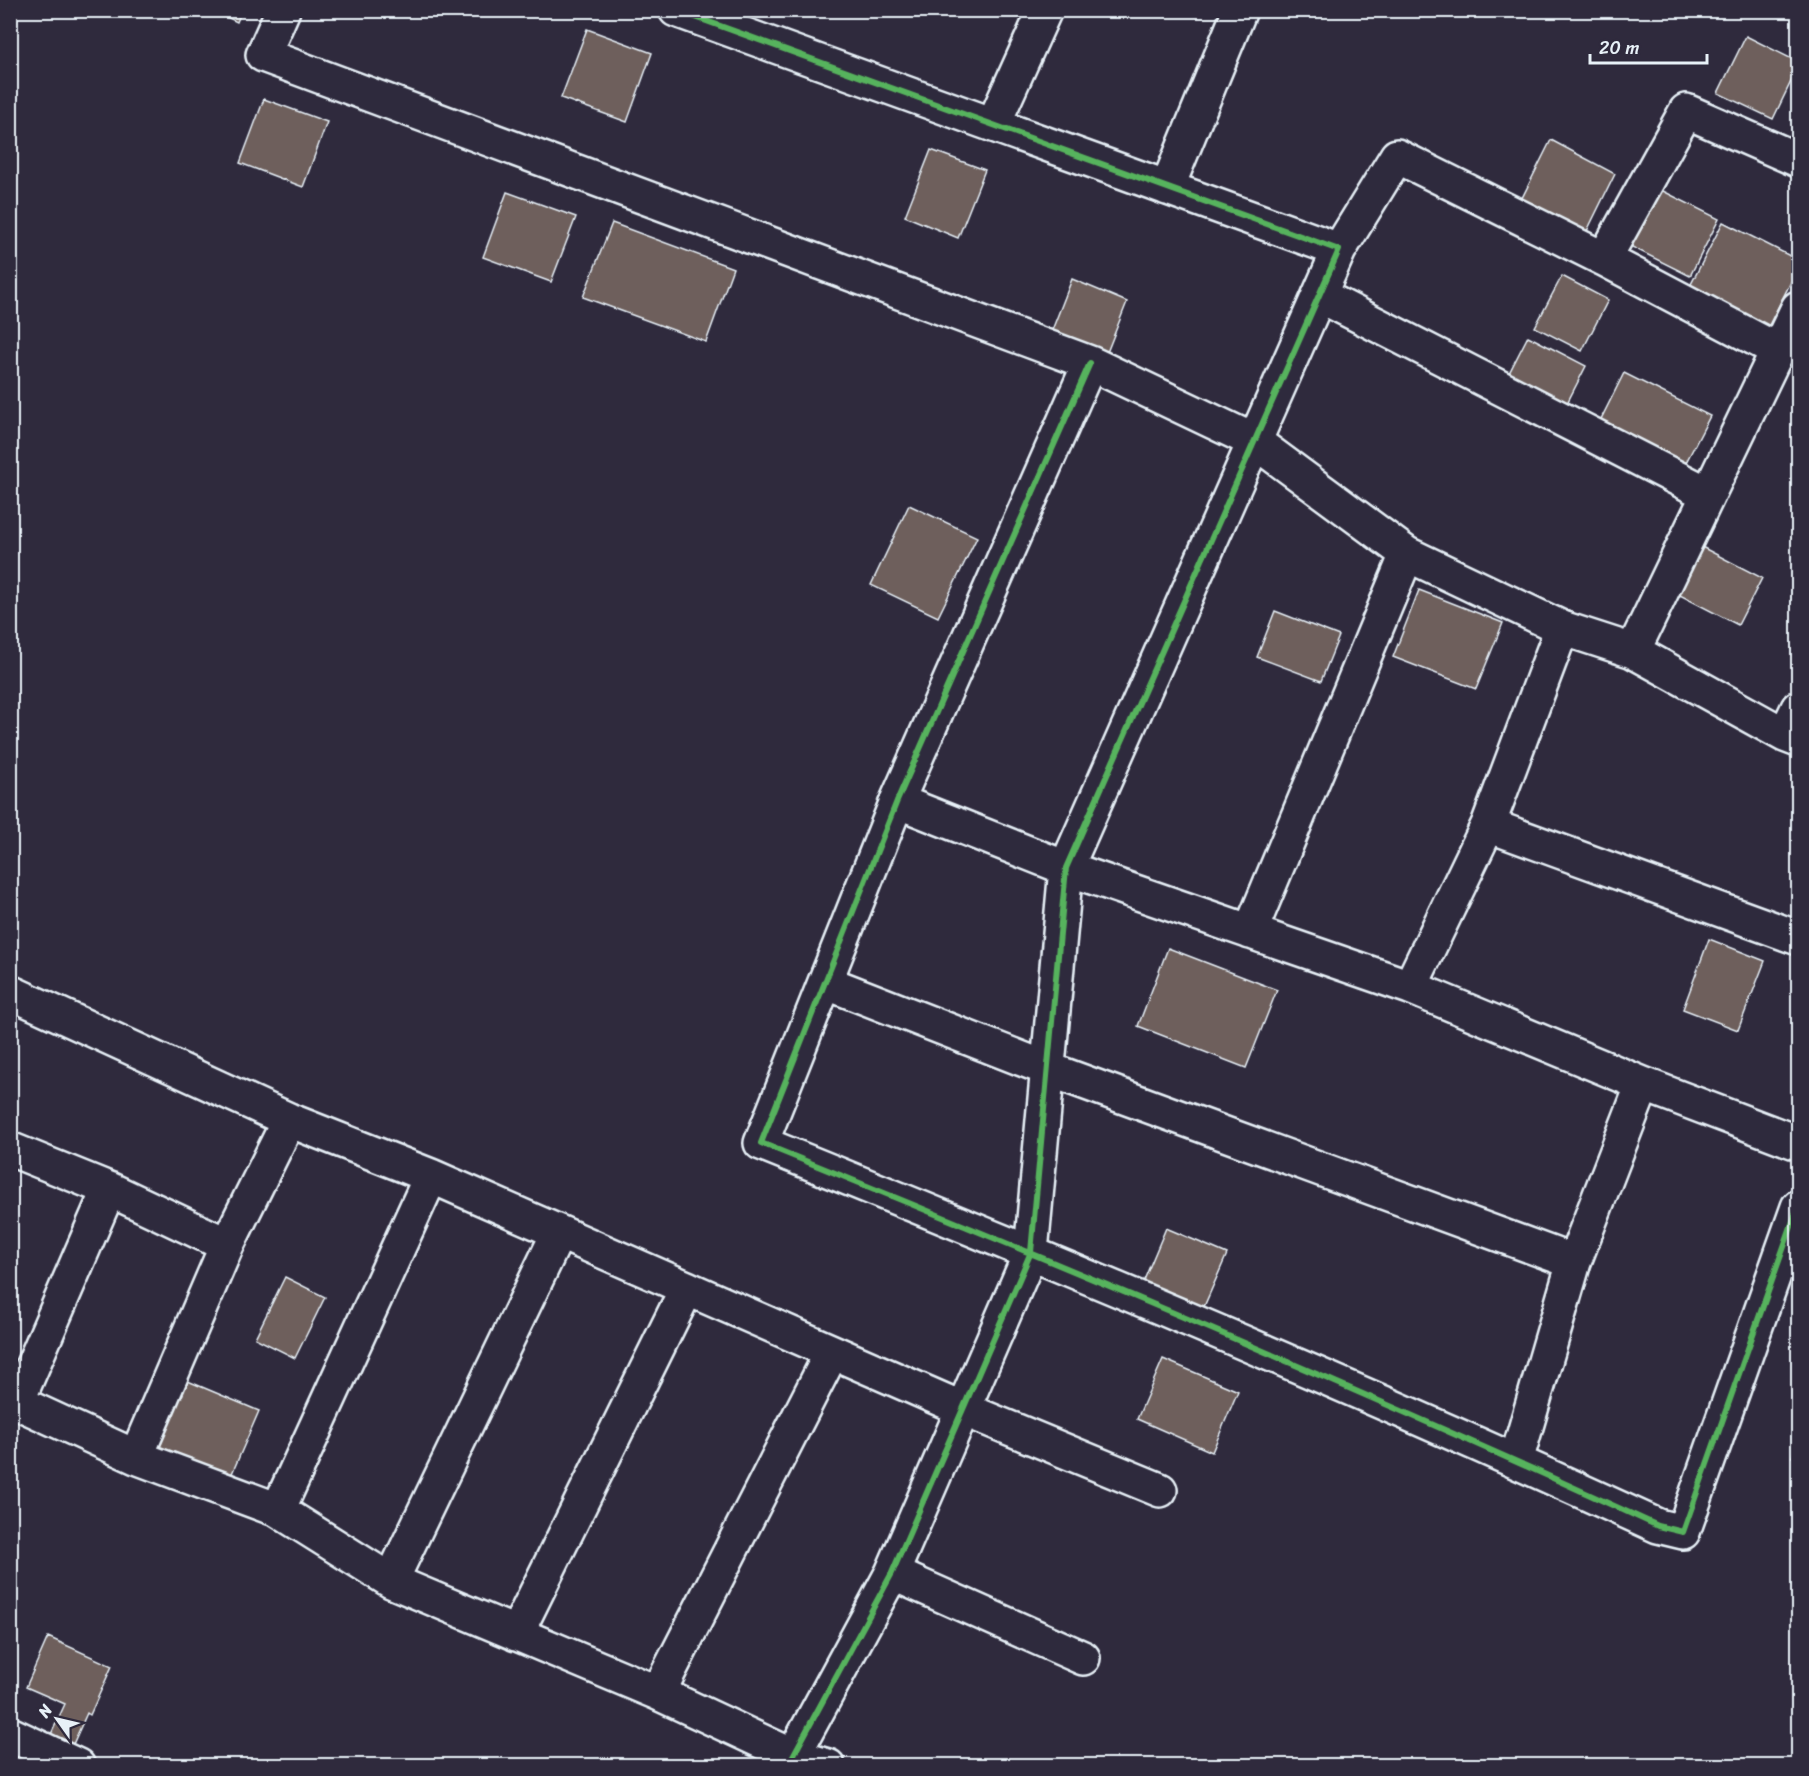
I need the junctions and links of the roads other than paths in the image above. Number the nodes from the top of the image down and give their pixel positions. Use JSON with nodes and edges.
{"nodes":[{"id":1,"x":283,"y":10,"type":"edge"},
{"id":2,"x":676,"y":10,"type":"edge"},
{"id":3,"x":1045,"y":10,"type":"edge"},
{"id":4,"x":1240,"y":10,"type":"edge"},
{"id":5,"x":993,"y":125,"type":"junction"},
{"id":6,"x":1798,"y":160,"type":"edge"},
{"id":7,"x":1167,"y":188,"type":"junction"},
{"id":8,"x":1339,"y":250,"type":"junction"},
{"id":9,"x":1604,"y":259,"type":"junction"},
{"id":10,"x":1319,"y":296,"type":"junction"},
{"id":11,"x":1798,"y":308,"type":"edge"},
{"id":12,"x":1777,"y":350,"type":"junction"},
{"id":13,"x":1090,"y":363,"type":"junction"},
{"id":14,"x":1254,"y":441,"type":"junction"},
{"id":15,"x":1708,"y":494,"type":"junction"},
{"id":16,"x":1407,"y":554,"type":"junction"},
{"id":17,"x":1562,"y":628,"type":"junction"},
{"id":18,"x":1633,"y":651,"type":"junction"},
{"id":19,"x":1794,"y":728,"type":"edge"},
{"id":20,"x":897,"y":801,"type":"junction"},
{"id":21,"x":1488,"y":825,"type":"junction"},
{"id":22,"x":1066,"y":868,"type":"junction"},
{"id":23,"x":1250,"y":932,"type":"junction"},
{"id":24,"x":1798,"y":938,"type":"edge"},
{"id":25,"x":825,"y":982,"type":"junction"},
{"id":26,"x":1410,"y":987,"type":"junction"},
{"id":27,"x":11,"y":996,"type":"edge"},
{"id":28,"x":1048,"y":1070,"type":"junction"},
{"id":29,"x":1643,"y":1084,"type":"junction"},
{"id":30,"x":289,"y":1120,"type":"junction"},
{"id":31,"x":1798,"y":1143,"type":"edge"},
{"id":32,"x":10,"y":1149,"type":"edge"},
{"id":33,"x":431,"y":1176,"type":"junction"},
{"id":34,"x":110,"y":1190,"type":"junction"},
{"id":35,"x":1798,"y":1207,"type":"edge"},
{"id":36,"x":559,"y":1232,"type":"junction"},
{"id":37,"x":227,"y":1245,"type":"junction"},
{"id":38,"x":1031,"y":1252,"type":"junction"},
{"id":39,"x":1574,"y":1262,"type":"junction"},
{"id":40,"x":687,"y":1288,"type":"junction"},
{"id":41,"x":832,"y":1352,"type":"junction"},
{"id":42,"x":14,"y":1400,"type":"edge"},
{"id":43,"x":963,"y":1409,"type":"junction"},
{"id":44,"x":136,"y":1457,"type":"junction"},
{"id":45,"x":1516,"y":1461,"type":"junction"},
{"id":46,"x":1160,"y":1490,"type":"dead end"},
{"id":47,"x":278,"y":1510,"type":"junction"},
{"id":48,"x":892,"y":1573,"type":"junction"},
{"id":49,"x":391,"y":1581,"type":"junction"},
{"id":50,"x":516,"y":1634,"type":"junction"},
{"id":51,"x":1083,"y":1658,"type":"dead end"},
{"id":52,"x":658,"y":1693,"type":"junction"},
{"id":53,"x":10,"y":1734,"type":"edge"},
{"id":54,"x":793,"y":1756,"type":"junction"},
{"id":55,"x":78,"y":1766,"type":"edge"},
{"id":56,"x":828,"y":1766,"type":"edge"}],
"edges":[{"from":1,"to":13,"type":"street"},
{"from":2,"to":5,"type":"street"},
{"from":3,"to":5,"type":"street"},
{"from":4,"to":7,"type":"street"},
{"from":5,"to":7,"type":"street"},
{"from":6,"to":9,"type":"street"},
{"from":7,"to":8,"type":"street"},
{"from":8,"to":9,"type":"street"},
{"from":8,"to":10,"type":"street"},
{"from":9,"to":12,"type":"street"},
{"from":10,"to":14,"type":"street"},
{"from":10,"to":15,"type":"street"},
{"from":11,"to":12,"type":"street"},
{"from":12,"to":15,"type":"street"},
{"from":13,"to":14,"type":"street"},
{"from":13,"to":20,"type":"street"},
{"from":14,"to":16,"type":"street"},
{"from":14,"to":22,"type":"street"},
{"from":15,"to":18,"type":"street"},
{"from":16,"to":17,"type":"street"},
{"from":16,"to":23,"type":"street"},
{"from":17,"to":18,"type":"street"},
{"from":17,"to":21,"type":"street"},
{"from":18,"to":19,"type":"street"},
{"from":20,"to":22,"type":"street"},
{"from":20,"to":25,"type":"street"},
{"from":21,"to":24,"type":"street"},
{"from":21,"to":26,"type":"street"},
{"from":22,"to":23,"type":"street"},
{"from":22,"to":28,"type":"street"},
{"from":23,"to":26,"type":"street"},
{"from":25,"to":28,"type":"street"},
{"from":25,"to":38,"type":"street"},
{"from":26,"to":29,"type":"street"},
{"from":27,"to":30,"type":"street"},
{"from":28,"to":38,"type":"street"},
{"from":28,"to":39,"type":"street"},
{"from":29,"to":31,"type":"street"},
{"from":29,"to":39,"type":"street"},
{"from":30,"to":33,"type":"street"},
{"from":30,"to":37,"type":"street"},
{"from":32,"to":34,"type":"street"},
{"from":33,"to":36,"type":"street"},
{"from":33,"to":47,"type":"street"},
{"from":34,"to":37,"type":"street"},
{"from":34,"to":42,"type":"street"},
{"from":35,"to":45,"type":"street"},
{"from":36,"to":40,"type":"street"},
{"from":36,"to":49,"type":"street"},
{"from":37,"to":44,"type":"street"},
{"from":38,"to":43,"type":"street"},
{"from":38,"to":45,"type":"street"},
{"from":39,"to":45,"type":"street"},
{"from":40,"to":41,"type":"street"},
{"from":40,"to":50,"type":"street"},
{"from":41,"to":43,"type":"street"},
{"from":41,"to":52,"type":"street"},
{"from":42,"to":44,"type":"street"},
{"from":43,"to":46,"type":"street"},
{"from":43,"to":48,"type":"street"},
{"from":44,"to":47,"type":"street"},
{"from":47,"to":49,"type":"street"},
{"from":48,"to":51,"type":"street"},
{"from":48,"to":54,"type":"street"},
{"from":49,"to":50,"type":"street"},
{"from":50,"to":52,"type":"street"},
{"from":52,"to":54,"type":"street"},
{"from":53,"to":55,"type":"street"},
{"from":54,"to":56,"type":"street"}]}
